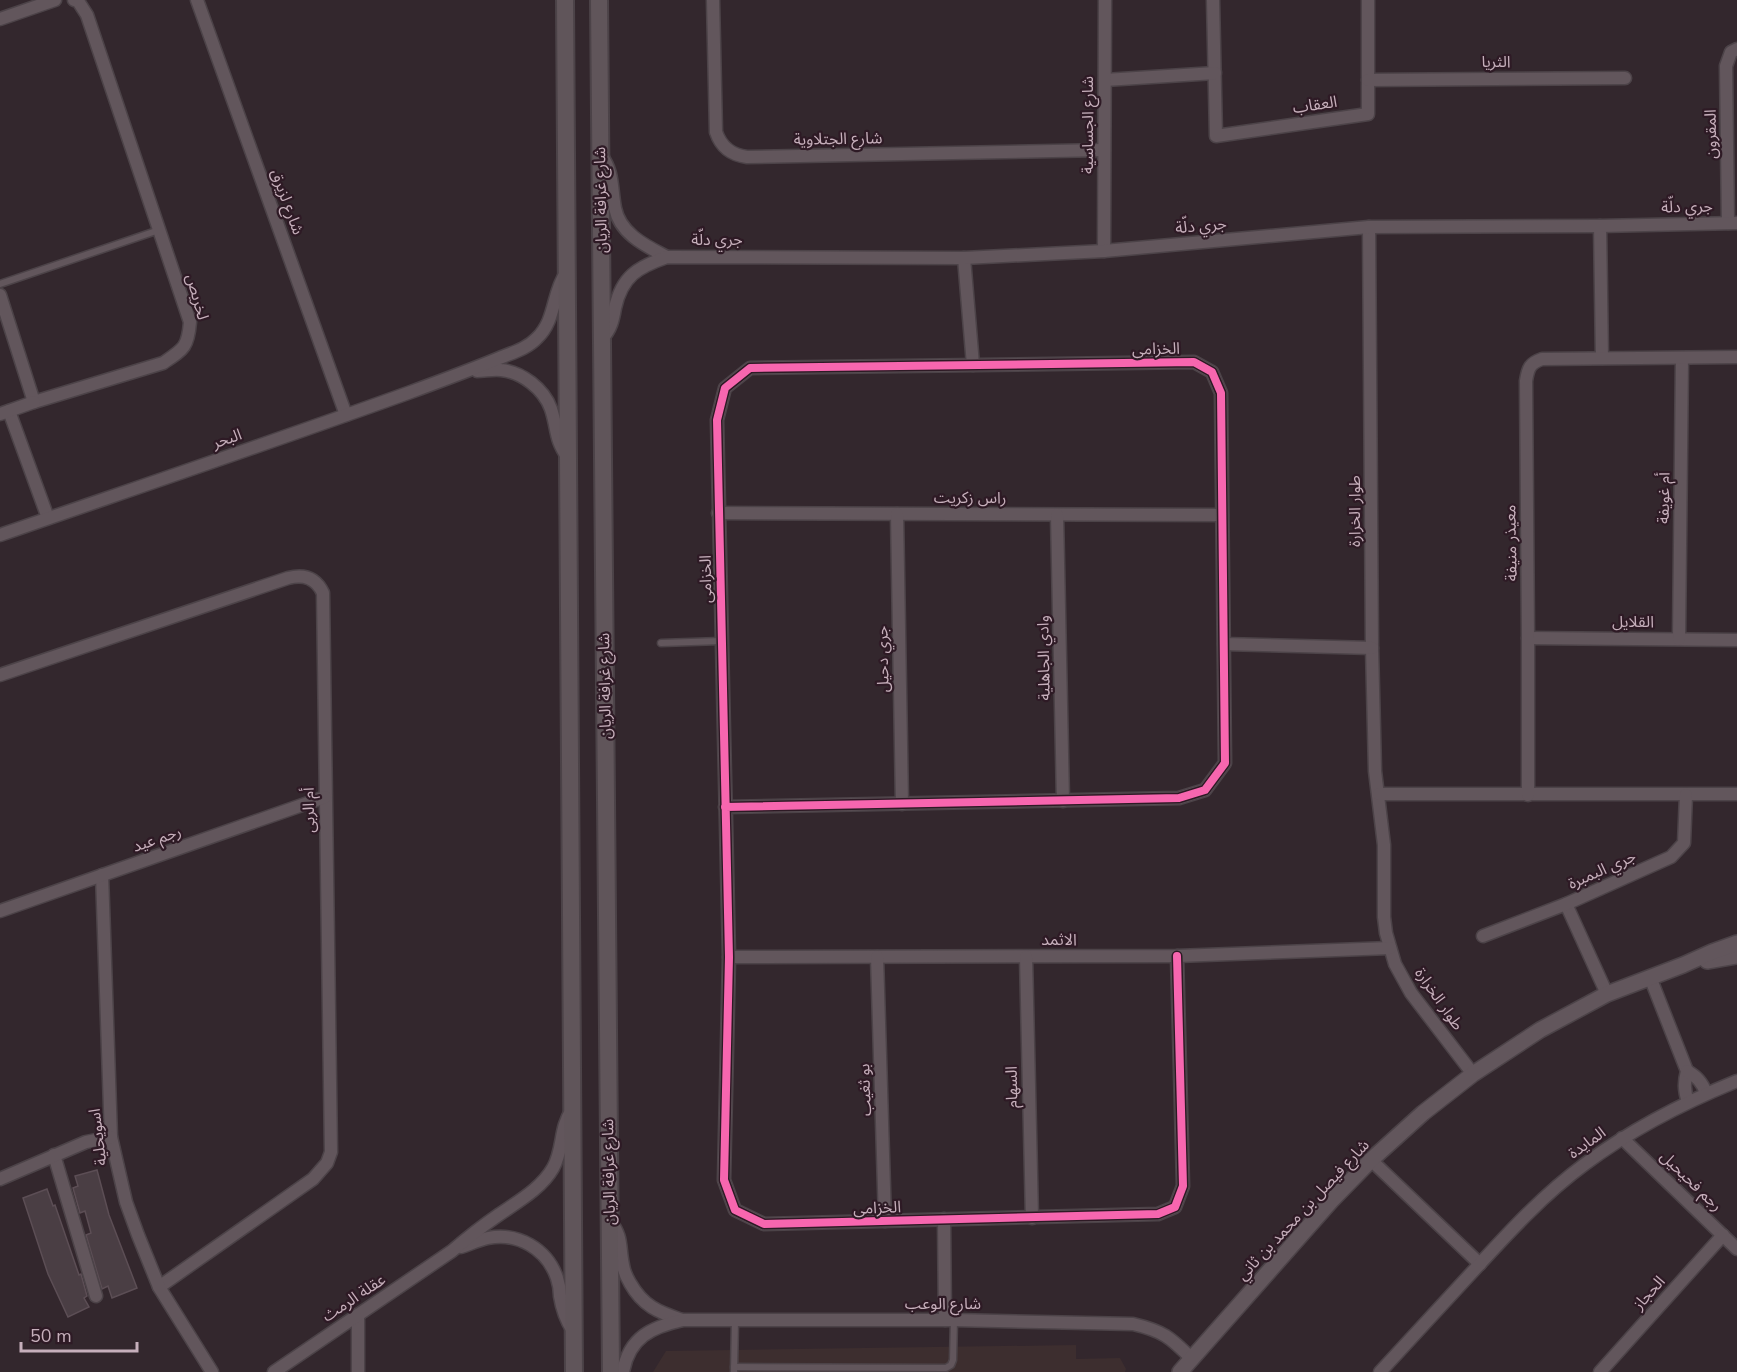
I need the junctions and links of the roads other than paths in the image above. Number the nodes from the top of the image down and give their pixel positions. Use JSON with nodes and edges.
{"nodes":[{"id":1,"x":55,"y":0,"type":"edge"},
{"id":2,"x":78,"y":0,"type":"edge"},
{"id":3,"x":197,"y":0,"type":"edge"},
{"id":4,"x":565,"y":0,"type":"edge"},
{"id":5,"x":599,"y":0,"type":"edge"},
{"id":6,"x":713,"y":0,"type":"edge"},
{"id":7,"x":1105,"y":0,"type":"edge"},
{"id":8,"x":1213,"y":0,"type":"edge"},
{"id":9,"x":1368,"y":0,"type":"edge"},
{"id":10,"x":0,"y":19,"type":"edge"},
{"id":11,"x":1737,"y":49,"type":"edge"},
{"id":12,"x":1215,"y":73,"type":"junction"},
{"id":13,"x":1625,"y":78,"type":"dead end"},
{"id":14,"x":1105,"y":80,"type":"junction"},
{"id":15,"x":1368,"y":80,"type":"junction"},
{"id":16,"x":1104,"y":150,"type":"junction"},
{"id":17,"x":600,"y":154,"type":"junction"},
{"id":18,"x":1732,"y":223,"type":"edge"},
{"id":19,"x":1600,"y":226,"type":"junction"},
{"id":20,"x":1369,"y":227,"type":"junction"},
{"id":21,"x":159,"y":230,"type":"junction"},
{"id":22,"x":1104,"y":251,"type":"junction"},
{"id":23,"x":667,"y":257,"type":"junction"},
{"id":24,"x":964,"y":258,"type":"junction"},
{"id":25,"x":566,"y":273,"type":"junction"},
{"id":26,"x":0,"y":284,"type":"edge"},
{"id":27,"x":0,"y":295,"type":"edge"},
{"id":28,"x":602,"y":339,"type":"junction"},
{"id":29,"x":1682,"y":357,"type":"junction"},
{"id":30,"x":1737,"y":357,"type":"edge"},
{"id":31,"x":1602,"y":358,"type":"junction"},
{"id":32,"x":973,"y":365,"type":"junction"},
{"id":33,"x":464,"y":372,"type":"junction"},
{"id":34,"x":34,"y":402,"type":"junction"},
{"id":35,"x":4,"y":412,"type":"edge"},
{"id":36,"x":346,"y":415,"type":"junction"},
{"id":37,"x":568,"y":458,"type":"junction"},
{"id":38,"x":718,"y":513,"type":"junction"},
{"id":39,"x":897,"y":514,"type":"junction"},
{"id":40,"x":1057,"y":515,"type":"junction"},
{"id":41,"x":1222,"y":515,"type":"junction"},
{"id":42,"x":48,"y":518,"type":"junction"},
{"id":43,"x":0,"y":535,"type":"edge"},
{"id":44,"x":1528,"y":638,"type":"junction"},
{"id":45,"x":1679,"y":639,"type":"junction"},
{"id":46,"x":1737,"y":640,"type":"edge"},
{"id":47,"x":721,"y":641,"type":"junction"},
{"id":48,"x":661,"y":643,"type":"dead end"},
{"id":49,"x":1224,"y":644,"type":"junction"},
{"id":50,"x":1372,"y":648,"type":"junction"},
{"id":51,"x":0,"y":675,"type":"edge"},
{"id":52,"x":1379,"y":794,"type":"junction"},
{"id":53,"x":1737,"y":794,"type":"edge"},
{"id":54,"x":1528,"y":795,"type":"junction"},
{"id":55,"x":1686,"y":795,"type":"junction"},
{"id":56,"x":325,"y":797,"type":"junction"},
{"id":57,"x":1063,"y":801,"type":"junction"},
{"id":58,"x":902,"y":804,"type":"junction"},
{"id":59,"x":725,"y":807,"type":"junction"},
{"id":60,"x":102,"y":875,"type":"junction"},
{"id":61,"x":1566,"y":904,"type":"junction"},
{"id":62,"x":0,"y":911,"type":"edge"},
{"id":63,"x":1483,"y":936,"type":"dead end"},
{"id":64,"x":1737,"y":943,"type":"edge"},
{"id":65,"x":1390,"y":948,"type":"junction"},
{"id":66,"x":1177,"y":956,"type":"junction"},
{"id":67,"x":1737,"y":956,"type":"edge"},
{"id":68,"x":729,"y":957,"type":"junction"},
{"id":69,"x":877,"y":957,"type":"junction"},
{"id":70,"x":1026,"y":957,"type":"junction"},
{"id":71,"x":1683,"y":965,"type":"junction"},
{"id":72,"x":1650,"y":977,"type":"junction"},
{"id":73,"x":1607,"y":994,"type":"junction"},
{"id":74,"x":1687,"y":1071,"type":"junction"},
{"id":75,"x":1473,"y":1074,"type":"junction"},
{"id":76,"x":1737,"y":1081,"type":"edge"},
{"id":77,"x":1706,"y":1093,"type":"junction"},
{"id":78,"x":1688,"y":1102,"type":"junction"},
{"id":79,"x":572,"y":1109,"type":"junction"},
{"id":80,"x":111,"y":1137,"type":"junction"},
{"id":81,"x":1622,"y":1138,"type":"junction"},
{"id":82,"x":54,"y":1155,"type":"junction"},
{"id":83,"x":1371,"y":1160,"type":"junction"},
{"id":84,"x":0,"y":1179,"type":"edge"},
{"id":85,"x":1032,"y":1218,"type":"junction"},
{"id":86,"x":944,"y":1219,"type":"junction"},
{"id":87,"x":610,"y":1221,"type":"junction"},
{"id":88,"x":885,"y":1221,"type":"junction"},
{"id":89,"x":1723,"y":1235,"type":"junction"},
{"id":90,"x":1737,"y":1248,"type":"edge"},
{"id":91,"x":452,"y":1251,"type":"junction"},
{"id":92,"x":1480,"y":1264,"type":"junction"},
{"id":93,"x":159,"y":1287,"type":"junction"},
{"id":94,"x":96,"y":1296,"type":"dead end"},
{"id":95,"x":358,"y":1315,"type":"junction"},
{"id":96,"x":683,"y":1320,"type":"junction"},
{"id":97,"x":735,"y":1320,"type":"junction"},
{"id":98,"x":950,"y":1320,"type":"junction"},
{"id":99,"x":574,"y":1332,"type":"junction"},
{"id":100,"x":1192,"y":1359,"type":"junction"},
{"id":101,"x":952,"y":1363,"type":"junction"},
{"id":102,"x":734,"y":1370,"type":"edge"},
{"id":103,"x":767,"y":1370,"type":"edge"},
{"id":104,"x":809,"y":1370,"type":"edge"},
{"id":105,"x":856,"y":1370,"type":"edge"},
{"id":106,"x":901,"y":1370,"type":"edge"},
{"id":107,"x":1386,"y":1370,"type":"edge"},
{"id":108,"x":212,"y":1372,"type":"edge"},
{"id":109,"x":274,"y":1372,"type":"edge"},
{"id":110,"x":358,"y":1372,"type":"edge"},
{"id":111,"x":574,"y":1372,"type":"edge"},
{"id":112,"x":611,"y":1372,"type":"edge"},
{"id":113,"x":623,"y":1372,"type":"edge"},
{"id":114,"x":952,"y":1372,"type":"edge"},
{"id":115,"x":1180,"y":1372,"type":"edge"},
{"id":116,"x":1600,"y":1372,"type":"edge"}],
"edges":[{"from":1,"to":10,"type":"street"},
{"from":2,"to":21,"type":"street","name":"لخريص"},
{"from":3,"to":36,"type":"street","name":"شارع لزيرق"},
{"from":4,"to":25,"type":"main road"},
{"from":5,"to":17,"type":"main road","name":"شارع غرافة الريان"},
{"from":6,"to":16,"type":"street","name":"شارع الجتلاوية"},
{"from":7,"to":14,"type":"street","name":"شارع الجساسية"},
{"from":8,"to":12,"type":"street","name":"العقاب"},
{"from":9,"to":15,"type":"street","name":"العقاب"},
{"from":11,"to":18,"type":"street","name":"المقرون"},
{"from":12,"to":14,"type":"street"},
{"from":12,"to":15,"type":"street","name":"العقاب"},
{"from":13,"to":15,"type":"street","name":"الثريا"},
{"from":14,"to":16,"type":"street","name":"شارع الجساسية"},
{"from":16,"to":22,"type":"street","name":"شارع الجساسية"},
{"from":17,"to":23,"type":"street","name":"جري دلّة"},
{"from":17,"to":28,"type":"main road","name":"شارع غرافة الريان"},
{"from":18,"to":19,"type":"street","name":"جري دلّة"},
{"from":19,"to":20,"type":"street","name":"جري دلّة"},
{"from":19,"to":31,"type":"street"},
{"from":20,"to":22,"type":"street","name":"جري دلّة"},
{"from":20,"to":50,"type":"street","name":"طوار الخرارة"},
{"from":21,"to":26,"type":"lane"},
{"from":21,"to":34,"type":"street","name":"لخريص"},
{"from":22,"to":24,"type":"street","name":"جري دلّة"},
{"from":23,"to":24,"type":"street","name":"جري دلّة"},
{"from":23,"to":28,"type":"street","name":"جري دلّة"},
{"from":24,"to":32,"type":"street"},
{"from":25,"to":33,"type":"street","name":"البحر"},
{"from":25,"to":37,"type":"main road"},
{"from":27,"to":34,"type":"street"},
{"from":28,"to":87,"type":"main road","name":"شارع غرافة الريان"},
{"from":29,"to":30,"type":"street","name":"معيذر منيفة"},
{"from":29,"to":31,"type":"street","name":"معيذر منيفة"},
{"from":29,"to":45,"type":"street","name":"أم غويفة"},
{"from":31,"to":44,"type":"street","name":"معيذر منيفة"},
{"from":32,"to":38,"type":"street","name":"الخزامى"},
{"from":32,"to":41,"type":"street","name":"الخزامى"},
{"from":33,"to":36,"type":"street","name":"البحر"},
{"from":33,"to":37,"type":"street","name":"البحر"},
{"from":34,"to":35,"type":"street","name":"لخريص"},
{"from":35,"to":42,"type":"street"},
{"from":36,"to":42,"type":"street","name":"البحر"},
{"from":37,"to":79,"type":"main road"},
{"from":38,"to":39,"type":"street","name":"راس زكريت"},
{"from":38,"to":47,"type":"street","name":"الخزامى"},
{"from":39,"to":40,"type":"street","name":"راس زكريت"},
{"from":39,"to":58,"type":"street","name":"جري دحيل"},
{"from":40,"to":41,"type":"street","name":"راس زكريت"},
{"from":40,"to":57,"type":"street","name":"وادي الجاهلية"},
{"from":41,"to":49,"type":"street","name":"الخزامى"},
{"from":42,"to":43,"type":"street","name":"البحر"},
{"from":44,"to":45,"type":"street","name":"القلايل"},
{"from":44,"to":54,"type":"street","name":"معيذر منيفة"},
{"from":45,"to":46,"type":"street","name":"القلايل"},
{"from":47,"to":48,"type":"lane"},
{"from":47,"to":59,"type":"street","name":"الخزامى"},
{"from":49,"to":50,"type":"street"},
{"from":49,"to":57,"type":"street","name":"الخزامى"},
{"from":50,"to":52,"type":"street","name":"طوار الخرارة"},
{"from":51,"to":56,"type":"street","name":"أم الربى"},
{"from":52,"to":54,"type":"street"},
{"from":52,"to":65,"type":"street","name":"طوار الخرارة"},
{"from":53,"to":55,"type":"street"},
{"from":54,"to":55,"type":"street"},
{"from":55,"to":61,"type":"street","name":"جري البمبرة"},
{"from":56,"to":60,"type":"street","name":"رجم عيد"},
{"from":56,"to":93,"type":"street","name":"أم الربى"},
{"from":57,"to":58,"type":"street","name":"الخزامى"},
{"from":58,"to":59,"type":"street","name":"الخزامى"},
{"from":59,"to":68,"type":"street","name":"الخزامى"},
{"from":60,"to":62,"type":"street","name":"رجم عيد"},
{"from":60,"to":80,"type":"street","name":"اسويحلية"},
{"from":61,"to":63,"type":"street","name":"جري البمبرة"},
{"from":61,"to":73,"type":"street"},
{"from":64,"to":71,"type":"street","name":"شارع فيصل بن محمد بن ثاني"},
{"from":65,"to":66,"type":"street","name":"الاثمد"},
{"from":65,"to":75,"type":"street","name":"طوار الخرارة"},
{"from":66,"to":70,"type":"street","name":"الاثمد"},
{"from":66,"to":85,"type":"street","name":"الخزامى"},
{"from":67,"to":71,"type":"street","name":"شارع فيصل بن محمد بن ثاني"},
{"from":68,"to":69,"type":"street","name":"الاثمد"},
{"from":68,"to":88,"type":"street","name":"الخزامى"},
{"from":69,"to":70,"type":"street","name":"الاثمد"},
{"from":69,"to":88,"type":"street","name":"بو ثغيب"},
{"from":70,"to":85,"type":"street","name":"السهام"},
{"from":71,"to":72,"type":"street","name":"شارع فيصل بن محمد بن ثاني"},
{"from":72,"to":73,"type":"street","name":"شارع فيصل بن محمد بن ثاني"},
{"from":72,"to":74,"type":"street"},
{"from":73,"to":75,"type":"street","name":"شارع فيصل بن محمد بن ثاني"},
{"from":74,"to":77,"type":"street"},
{"from":74,"to":78,"type":"street"},
{"from":75,"to":83,"type":"street","name":"شارع فيصل بن محمد بن ثاني"},
{"from":76,"to":77,"type":"street","name":"المايدة"},
{"from":77,"to":78,"type":"street","name":"المايدة"},
{"from":78,"to":81,"type":"street","name":"المايدة"},
{"from":79,"to":91,"type":"street","name":"عقلة الرمث"},
{"from":79,"to":99,"type":"main road"},
{"from":80,"to":82,"type":"street"},
{"from":80,"to":93,"type":"street","name":"اسويحلية"},
{"from":81,"to":89,"type":"street","name":"رجم فحيحيل"},
{"from":81,"to":92,"type":"street","name":"المايدة"},
{"from":82,"to":84,"type":"street"},
{"from":82,"to":94,"type":"street"},
{"from":83,"to":92,"type":"street"},
{"from":83,"to":100,"type":"street","name":"شارع فيصل بن محمد بن ثاني"},
{"from":85,"to":86,"type":"street","name":"الخزامى"},
{"from":86,"to":88,"type":"street","name":"الخزامى"},
{"from":86,"to":98,"type":"street"},
{"from":87,"to":96,"type":"street","name":"شارع الوعب"},
{"from":87,"to":112,"type":"main road","name":"شارع غرافة الريان"},
{"from":89,"to":90,"type":"street","name":"رجم فحيحيل"},
{"from":89,"to":116,"type":"street","name":"الحجاز"},
{"from":91,"to":95,"type":"street","name":"عقلة الرمث"},
{"from":91,"to":99,"type":"street","name":"عقلة الرمث"},
{"from":92,"to":107,"type":"street","name":"المايدة"},
{"from":93,"to":108,"type":"street","name":"اسويحلية"},
{"from":95,"to":109,"type":"street","name":"عقلة الرمث"},
{"from":95,"to":110,"type":"street"},
{"from":96,"to":97,"type":"street","name":"شارع الوعب"},
{"from":96,"to":113,"type":"street","name":"شارع الوعب"},
{"from":97,"to":98,"type":"street","name":"شارع الوعب"},
{"from":97,"to":102,"type":"lane"},
{"from":98,"to":100,"type":"street","name":"شارع الوعب"},
{"from":98,"to":101,"type":"lane"},
{"from":99,"to":111,"type":"main road"},
{"from":100,"to":115,"type":"street","name":"شارع فيصل بن محمد بن ثاني"},
{"from":101,"to":106,"type":"lane"},
{"from":101,"to":114,"type":"lane"},
{"from":102,"to":103,"type":"lane"},
{"from":103,"to":104,"type":"lane"},
{"from":104,"to":105,"type":"lane"},
{"from":105,"to":106,"type":"lane"}]}
